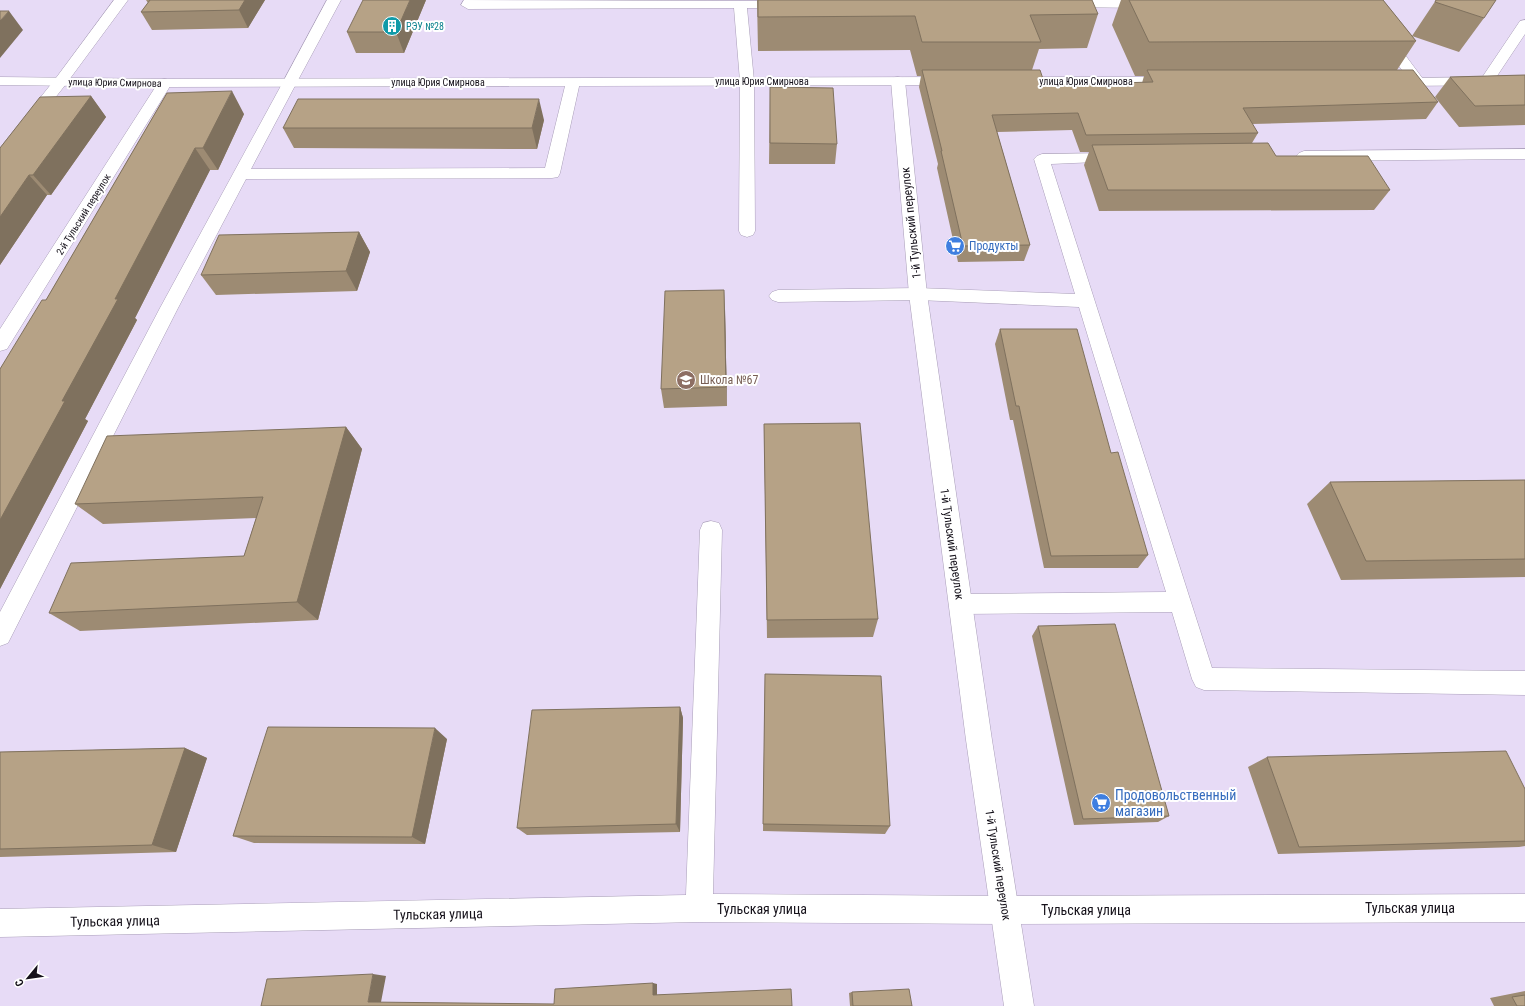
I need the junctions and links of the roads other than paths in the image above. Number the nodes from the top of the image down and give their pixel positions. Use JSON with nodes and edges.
{"nodes":[{"id":1,"x":121,"y":0,"type":"edge"},
{"id":2,"x":334,"y":0,"type":"edge"},
{"id":3,"x":470,"y":0,"type":"edge"},
{"id":4,"x":740,"y":4,"type":"junction"},
{"id":5,"x":804,"y":4,"type":"edge"},
{"id":6,"x":1051,"y":4,"type":"edge"},
{"id":7,"x":1162,"y":4,"type":"edge"},
{"id":8,"x":1525,"y":24,"type":"edge"},
{"id":9,"x":1380,"y":30,"type":"edge"},
{"id":10,"x":0,"y":81,"type":"edge"},
{"id":11,"x":61,"y":81,"type":"junction"},
{"id":12,"x":747,"y":81,"type":"junction"},
{"id":13,"x":898,"y":81,"type":"junction"},
{"id":14,"x":961,"y":81,"type":"edge"},
{"id":15,"x":1000,"y":81,"type":"edge"},
{"id":16,"x":1189,"y":81,"type":"edge"},
{"id":17,"x":1525,"y":81,"type":"edge"},
{"id":18,"x":290,"y":82,"type":"junction"},
{"id":19,"x":573,"y":82,"type":"junction"},
{"id":20,"x":1378,"y":82,"type":"edge"},
{"id":21,"x":1418,"y":82,"type":"junction"},
{"id":22,"x":1486,"y":82,"type":"junction"},
{"id":23,"x":165,"y":83,"type":"junction"},
{"id":24,"x":1525,"y":154,"type":"edge"},
{"id":25,"x":1287,"y":157,"type":"edge"},
{"id":26,"x":0,"y":158,"type":"edge"},
{"id":27,"x":1129,"y":158,"type":"edge"},
{"id":28,"x":240,"y":174,"type":"junction"},
{"id":29,"x":747,"y":231,"type":"dead end"},
{"id":30,"x":918,"y":294,"type":"junction"},
{"id":31,"x":778,"y":296,"type":"dead end"},
{"id":32,"x":1086,"y":301,"type":"junction"},
{"id":33,"x":0,"y":344,"type":"edge"},
{"id":34,"x":711,"y":530,"type":"dead end"},
{"id":35,"x":1180,"y":602,"type":"junction"},
{"id":36,"x":960,"y":604,"type":"junction"},
{"id":37,"x":0,"y":635,"type":"edge"},
{"id":38,"x":1525,"y":683,"type":"edge"},
{"id":39,"x":699,"y":908,"type":"junction"},
{"id":40,"x":1525,"y":908,"type":"edge"},
{"id":41,"x":1005,"y":910,"type":"junction"},
{"id":42,"x":0,"y":923,"type":"edge"},
{"id":43,"x":1019,"y":1006,"type":"edge"}],
"edges":[{"from":1,"to":11,"type":"street"},
{"from":2,"to":18,"type":"street"},
{"from":3,"to":4,"type":"lane"},
{"from":4,"to":5,"type":"lane"},
{"from":4,"to":12,"type":"lane"},
{"from":6,"to":7,"type":"lane"},
{"from":8,"to":22,"type":"lane"},
{"from":9,"to":21,"type":"lane"},
{"from":10,"to":11,"type":"street","name":"улица Юрия Смирнова"},
{"from":11,"to":23,"type":"street","name":"улица Юрия Смирнова"},
{"from":11,"to":26,"type":"lane"},
{"from":12,"to":13,"type":"street","name":"улица Юрия Смирнова"},
{"from":12,"to":19,"type":"street","name":"улица Юрия Смирнова"},
{"from":12,"to":29,"type":"lane"},
{"from":13,"to":14,"type":"street","name":"улица Юрия Смирнова"},
{"from":13,"to":30,"type":"street","name":"1-й Тульский переулок"},
{"from":15,"to":16,"type":"street","name":"улица Юрия Смирнова"},
{"from":17,"to":22,"type":"street"},
{"from":18,"to":19,"type":"street","name":"улица Юрия Смирнова"},
{"from":18,"to":23,"type":"street","name":"улица Юрия Смирнова"},
{"from":18,"to":28,"type":"lane"},
{"from":19,"to":28,"type":"lane"},
{"from":20,"to":21,"type":"street"},
{"from":21,"to":22,"type":"street"},
{"from":23,"to":33,"type":"lane","name":"2-й Тульский переулок"},
{"from":24,"to":25,"type":"lane"},
{"from":27,"to":32,"type":"lane"},
{"from":28,"to":37,"type":"lane"},
{"from":30,"to":31,"type":"lane"},
{"from":30,"to":32,"type":"lane"},
{"from":30,"to":36,"type":"street","name":"1-й Тульский переулок"},
{"from":32,"to":35,"type":"lane"},
{"from":34,"to":39,"type":"lane"},
{"from":35,"to":36,"type":"lane"},
{"from":35,"to":38,"type":"lane"},
{"from":36,"to":41,"type":"street","name":"1-й Тульский переулок"},
{"from":39,"to":41,"type":"lane","name":"Тульская улица"},
{"from":39,"to":42,"type":"lane","name":"Тульская улица"},
{"from":40,"to":41,"type":"lane","name":"Тульская улица"},
{"from":41,"to":43,"type":"street","name":"1-й Тульский переулок"}]}
